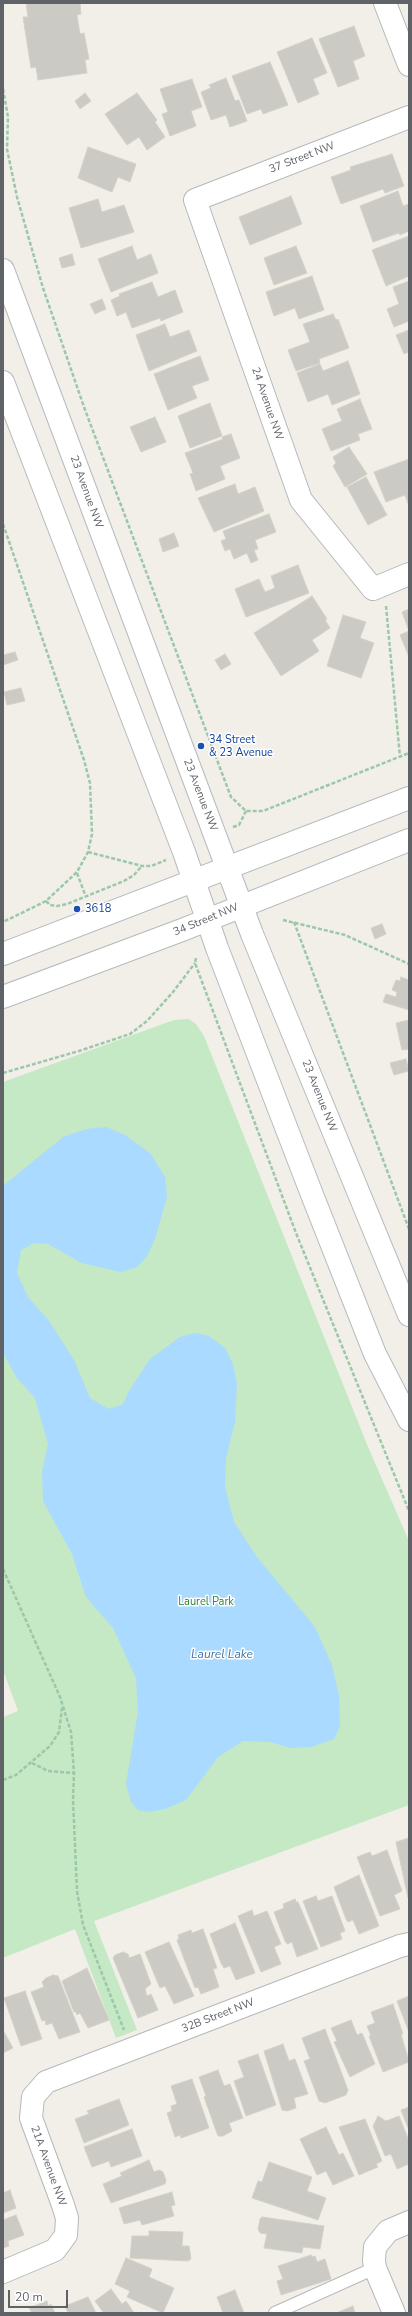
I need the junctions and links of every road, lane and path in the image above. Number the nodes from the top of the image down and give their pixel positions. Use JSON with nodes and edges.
{"nodes":[{"id":1,"x":385,"y":3,"type":"edge"},
{"id":2,"x":409,"y":65,"type":"edge"},
{"id":3,"x":3,"y":89,"type":"edge"},
{"id":4,"x":409,"y":117,"type":"edge"},
{"id":5,"x":195,"y":200,"type":"joint"},
{"id":6,"x":3,"y":270,"type":"edge"},
{"id":7,"x":3,"y":382,"type":"edge"},
{"id":8,"x":3,"y":524,"type":"edge"},
{"id":9,"x":409,"y":574,"type":"edge"},
{"id":10,"x":378,"y":587,"type":"junction"},
{"id":11,"x":409,"y":753,"type":"edge"},
{"id":12,"x":400,"y":757,"type":"junction"},
{"id":13,"x":409,"y":798,"type":"edge"},
{"id":14,"x":246,"y":811,"type":"junction"},
{"id":15,"x":239,"y":825,"type":"dead end"},
{"id":16,"x":409,"y":840,"type":"edge"},
{"id":17,"x":88,"y":852,"type":"junction"},
{"id":18,"x":142,"y":866,"type":"junction"},
{"id":19,"x":151,"y":866,"type":"dead end"},
{"id":20,"x":228,"y":867,"type":"junction"},
{"id":21,"x":77,"y":872,"type":"junction"},
{"id":22,"x":194,"y":880,"type":"junction"},
{"id":23,"x":86,"y":897,"type":"junction"},
{"id":24,"x":46,"y":901,"type":"junction"},
{"id":25,"x":242,"y":905,"type":"junction"},
{"id":26,"x":207,"y":919,"type":"junction"},
{"id":27,"x":283,"y":920,"type":"dead end"},
{"id":28,"x":3,"y":922,"type":"edge"},
{"id":29,"x":294,"y":922,"type":"junction"},
{"id":30,"x":3,"y":954,"type":"edge"},
{"id":31,"x":196,"y":958,"type":"dead end"},
{"id":32,"x":195,"y":962,"type":"junction"},
{"id":33,"x":409,"y":964,"type":"edge"},
{"id":34,"x":3,"y":997,"type":"edge"},
{"id":35,"x":3,"y":1073,"type":"edge"},
{"id":36,"x":409,"y":1229,"type":"edge"},
{"id":37,"x":409,"y":1315,"type":"edge"},
{"id":38,"x":409,"y":1420,"type":"edge"},
{"id":39,"x":409,"y":1511,"type":"edge"},
{"id":40,"x":3,"y":1569,"type":"edge"},
{"id":41,"x":62,"y":1708,"type":"junction"},
{"id":42,"x":32,"y":1763,"type":"junction"},
{"id":43,"x":74,"y":1773,"type":"junction"},
{"id":44,"x":3,"y":1780,"type":"edge"},
{"id":45,"x":409,"y":1944,"type":"edge"},
{"id":46,"x":132,"y":2049,"type":"junction"},
{"id":47,"x":33,"y":2097,"type":"joint"},
{"id":48,"x":409,"y":2222,"type":"edge"},
{"id":49,"x":376,"y":2268,"type":"junction"},
{"id":50,"x":3,"y":2272,"type":"edge"},
{"id":51,"x":275,"y":2313,"type":"edge"},
{"id":52,"x":394,"y":2313,"type":"edge"}],
"edges":[{"from":1,"to":2,"type":"main road"},
{"from":3,"to":14,"type":"path"},
{"from":4,"to":5,"type":"main road","name":"37 Street NW"},
{"from":5,"to":10,"type":"main road","name":"24 Avenue NW"},
{"from":6,"to":20,"type":"main road","name":"23 Avenue NW"},
{"from":7,"to":22,"type":"main road"},
{"from":8,"to":17,"type":"path"},
{"from":9,"to":10,"type":"main road"},
{"from":10,"to":12,"type":"path"},
{"from":11,"to":12,"type":"path"},
{"from":12,"to":14,"type":"path"},
{"from":13,"to":20,"type":"main road"},
{"from":14,"to":15,"type":"path"},
{"from":16,"to":25,"type":"main road","name":"34 Street NW"},
{"from":17,"to":18,"type":"path"},
{"from":17,"to":21,"type":"path"},
{"from":18,"to":19,"type":"path"},
{"from":18,"to":23,"type":"path"},
{"from":20,"to":22,"type":"main road"},
{"from":20,"to":25,"type":"main road","name":"23 Avenue NW"},
{"from":21,"to":23,"type":"path"},
{"from":21,"to":24,"type":"path"},
{"from":22,"to":26,"type":"main road"},
{"from":22,"to":30,"type":"main road"},
{"from":23,"to":24,"type":"path"},
{"from":24,"to":28,"type":"path"},
{"from":25,"to":26,"type":"main road","name":"34 Street NW"},
{"from":25,"to":37,"type":"main road","name":"23 Avenue NW"},
{"from":26,"to":34,"type":"main road","name":"34 Street NW"},
{"from":26,"to":38,"type":"main road"},
{"from":27,"to":29,"type":"path"},
{"from":29,"to":33,"type":"path"},
{"from":29,"to":36,"type":"path"},
{"from":31,"to":32,"type":"path"},
{"from":32,"to":35,"type":"path"},
{"from":32,"to":39,"type":"path"},
{"from":40,"to":41,"type":"path"},
{"from":41,"to":42,"type":"path"},
{"from":41,"to":43,"type":"path"},
{"from":42,"to":43,"type":"path"},
{"from":42,"to":44,"type":"path"},
{"from":43,"to":46,"type":"path"},
{"from":45,"to":46,"type":"main road","name":"32B Street NW"},
{"from":46,"to":47,"type":"main road","name":"32B Street NW"},
{"from":47,"to":50,"type":"main road","name":"21A Avenue NW"},
{"from":48,"to":49,"type":"main road"},
{"from":49,"to":51,"type":"lane"},
{"from":49,"to":52,"type":"main road"}]}
